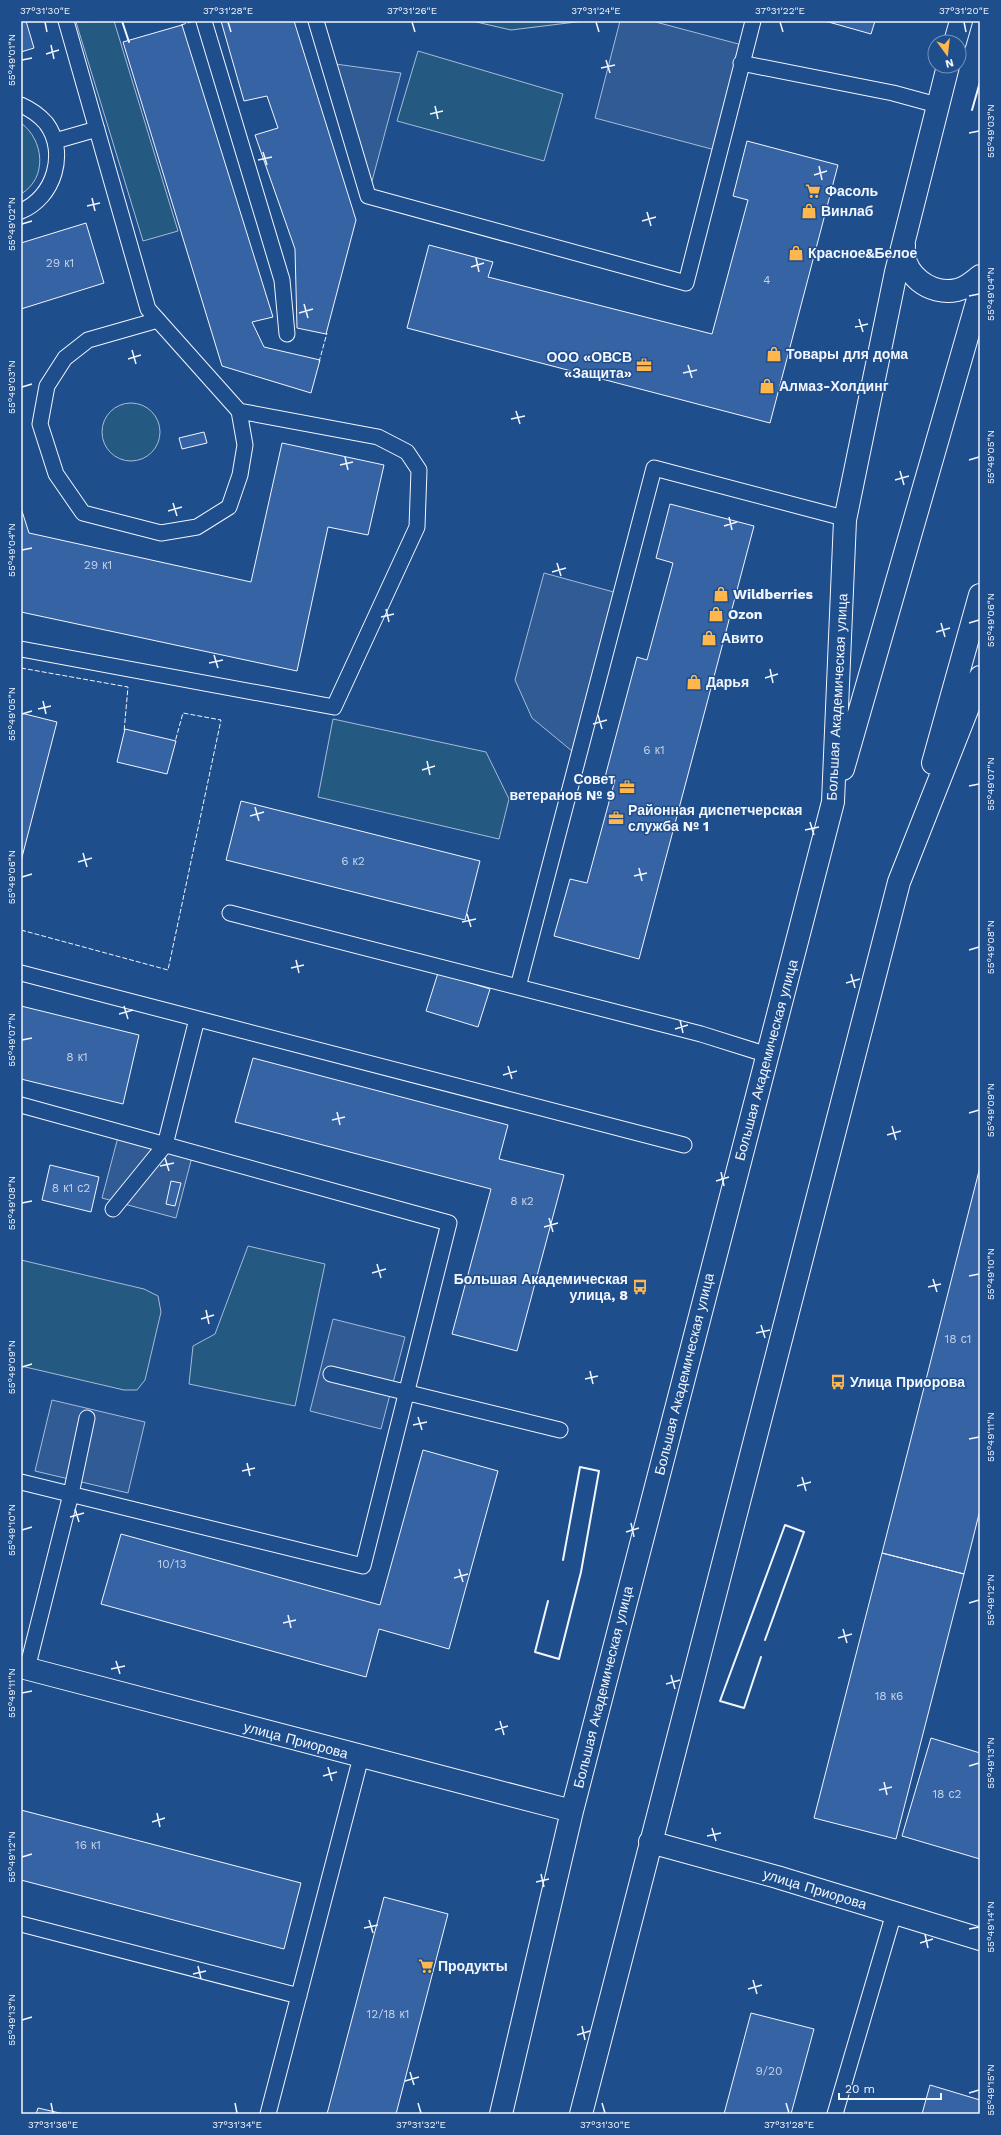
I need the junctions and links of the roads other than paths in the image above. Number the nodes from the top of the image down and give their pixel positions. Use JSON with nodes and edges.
{"nodes":[{"id":1,"x":66,"y":21,"type":"edge"},
{"id":2,"x":204,"y":21,"type":"edge"},
{"id":3,"x":316,"y":21,"type":"edge"},
{"id":4,"x":753,"y":21,"type":"edge"},
{"id":5,"x":961,"y":21,"type":"edge"},
{"id":6,"x":957,"y":34,"type":"edge"},
{"id":7,"x":741,"y":63,"type":"junction"},
{"id":8,"x":946,"y":74,"type":"edge"},
{"id":9,"x":21,"y":105,"type":"edge"},
{"id":10,"x":937,"y":105,"type":"junction"},
{"id":11,"x":97,"y":129,"type":"junction"},
{"id":12,"x":54,"y":141,"type":"junction"},
{"id":13,"x":21,"y":212,"type":"edge"},
{"id":14,"x":905,"y":236,"type":"junction"},
{"id":15,"x":980,"y":276,"type":"edge"},
{"id":16,"x":980,"y":292,"type":"edge"},
{"id":17,"x":158,"y":320,"type":"junction"},
{"id":18,"x":287,"y":334,"type":"dead end"},
{"id":19,"x":239,"y":411,"type":"junction"},
{"id":20,"x":845,"y":520,"type":"junction"},
{"id":21,"x":980,"y":595,"type":"edge"},
{"id":22,"x":21,"y":649,"type":"edge"},
{"id":23,"x":980,"y":677,"type":"edge"},
{"id":24,"x":833,"y":802,"type":"junction"},
{"id":25,"x":900,"y":882,"type":"junction"},
{"id":26,"x":230,"y":913,"type":"dead end"},
{"id":27,"x":21,"y":974,"type":"edge"},
{"id":28,"x":518,"y":987,"type":"junction"},
{"id":29,"x":197,"y":1019,"type":"junction"},
{"id":30,"x":768,"y":1056,"type":"junction"},
{"id":31,"x":21,"y":1105,"type":"edge"},
{"id":32,"x":165,"y":1145,"type":"junction"},
{"id":33,"x":684,"y":1145,"type":"dead end"},
{"id":34,"x":113,"y":1209,"type":"dead end"},
{"id":35,"x":331,"y":1374,"type":"dead end"},
{"id":36,"x":406,"y":1392,"type":"junction"},
{"id":37,"x":87,"y":1418,"type":"dead end"},
{"id":38,"x":560,"y":1430,"type":"dead end"},
{"id":39,"x":21,"y":1482,"type":"edge"},
{"id":40,"x":71,"y":1494,"type":"junction"},
{"id":41,"x":24,"y":1668,"type":"edge"},
{"id":42,"x":361,"y":1758,"type":"junction"},
{"id":43,"x":572,"y":1811,"type":"junction"},
{"id":44,"x":650,"y":1842,"type":"junction"},
{"id":45,"x":894,"y":1913,"type":"junction"},
{"id":46,"x":21,"y":1924,"type":"edge"},
{"id":47,"x":980,"y":1939,"type":"edge"},
{"id":48,"x":299,"y":1996,"type":"junction"},
{"id":49,"x":268,"y":2114,"type":"edge"},
{"id":50,"x":501,"y":2114,"type":"edge"},
{"id":51,"x":581,"y":2114,"type":"edge"},
{"id":52,"x":835,"y":2114,"type":"edge"}],
"edges":[{"from":1,"to":11,"type":"lane"},
{"from":2,"to":18,"type":"lane"},
{"from":3,"to":7,"type":"lane"},
{"from":4,"to":7,"type":"lane"},
{"from":5,"to":6,"type":"main road"},
{"from":7,"to":10,"type":"lane"},
{"from":8,"to":10,"type":"main road","name":"Большая Академическая улица"},
{"from":9,"to":12,"type":"lane"},
{"from":10,"to":14,"type":"main road","name":"Большая Академическая улица"},
{"from":11,"to":12,"type":"lane"},
{"from":11,"to":17,"type":"lane"},
{"from":12,"to":13,"type":"lane"},
{"from":14,"to":15,"type":"main road"},
{"from":14,"to":20,"type":"main road","name":"Большая Академическая улица"},
{"from":16,"to":24,"type":"main road"},
{"from":17,"to":19,"type":"lane"},
{"from":17,"to":19,"type":"lane"},
{"from":19,"to":22,"type":"lane"},
{"from":20,"to":24,"type":"main road","name":"Большая Академическая улица"},
{"from":20,"to":28,"type":"lane"},
{"from":21,"to":25,"type":"main road"},
{"from":23,"to":25,"type":"main road"},
{"from":24,"to":30,"type":"main road","name":"Большая Академическая улица"},
{"from":25,"to":44,"type":"main road"},
{"from":26,"to":28,"type":"lane"},
{"from":27,"to":29,"type":"lane"},
{"from":28,"to":30,"type":"lane"},
{"from":29,"to":32,"type":"lane"},
{"from":29,"to":33,"type":"lane"},
{"from":30,"to":43,"type":"main road","name":"Большая Академическая улица"},
{"from":31,"to":32,"type":"lane"},
{"from":32,"to":34,"type":"lane"},
{"from":32,"to":36,"type":"lane"},
{"from":35,"to":36,"type":"lane"},
{"from":36,"to":38,"type":"lane"},
{"from":36,"to":40,"type":"lane"},
{"from":37,"to":40,"type":"lane"},
{"from":39,"to":40,"type":"lane"},
{"from":40,"to":41,"type":"lane"},
{"from":41,"to":42,"type":"main road","name":"улица Приорова"},
{"from":42,"to":43,"type":"main road","name":"улица Приорова"},
{"from":42,"to":48,"type":"lane"},
{"from":43,"to":50,"type":"main road","name":"Большая Академическая улица"},
{"from":44,"to":45,"type":"main road","name":"улица Приорова"},
{"from":44,"to":51,"type":"main road"},
{"from":45,"to":47,"type":"main road","name":"улица Приорова"},
{"from":45,"to":52,"type":"lane"},
{"from":46,"to":48,"type":"lane"},
{"from":48,"to":49,"type":"lane"}]}
